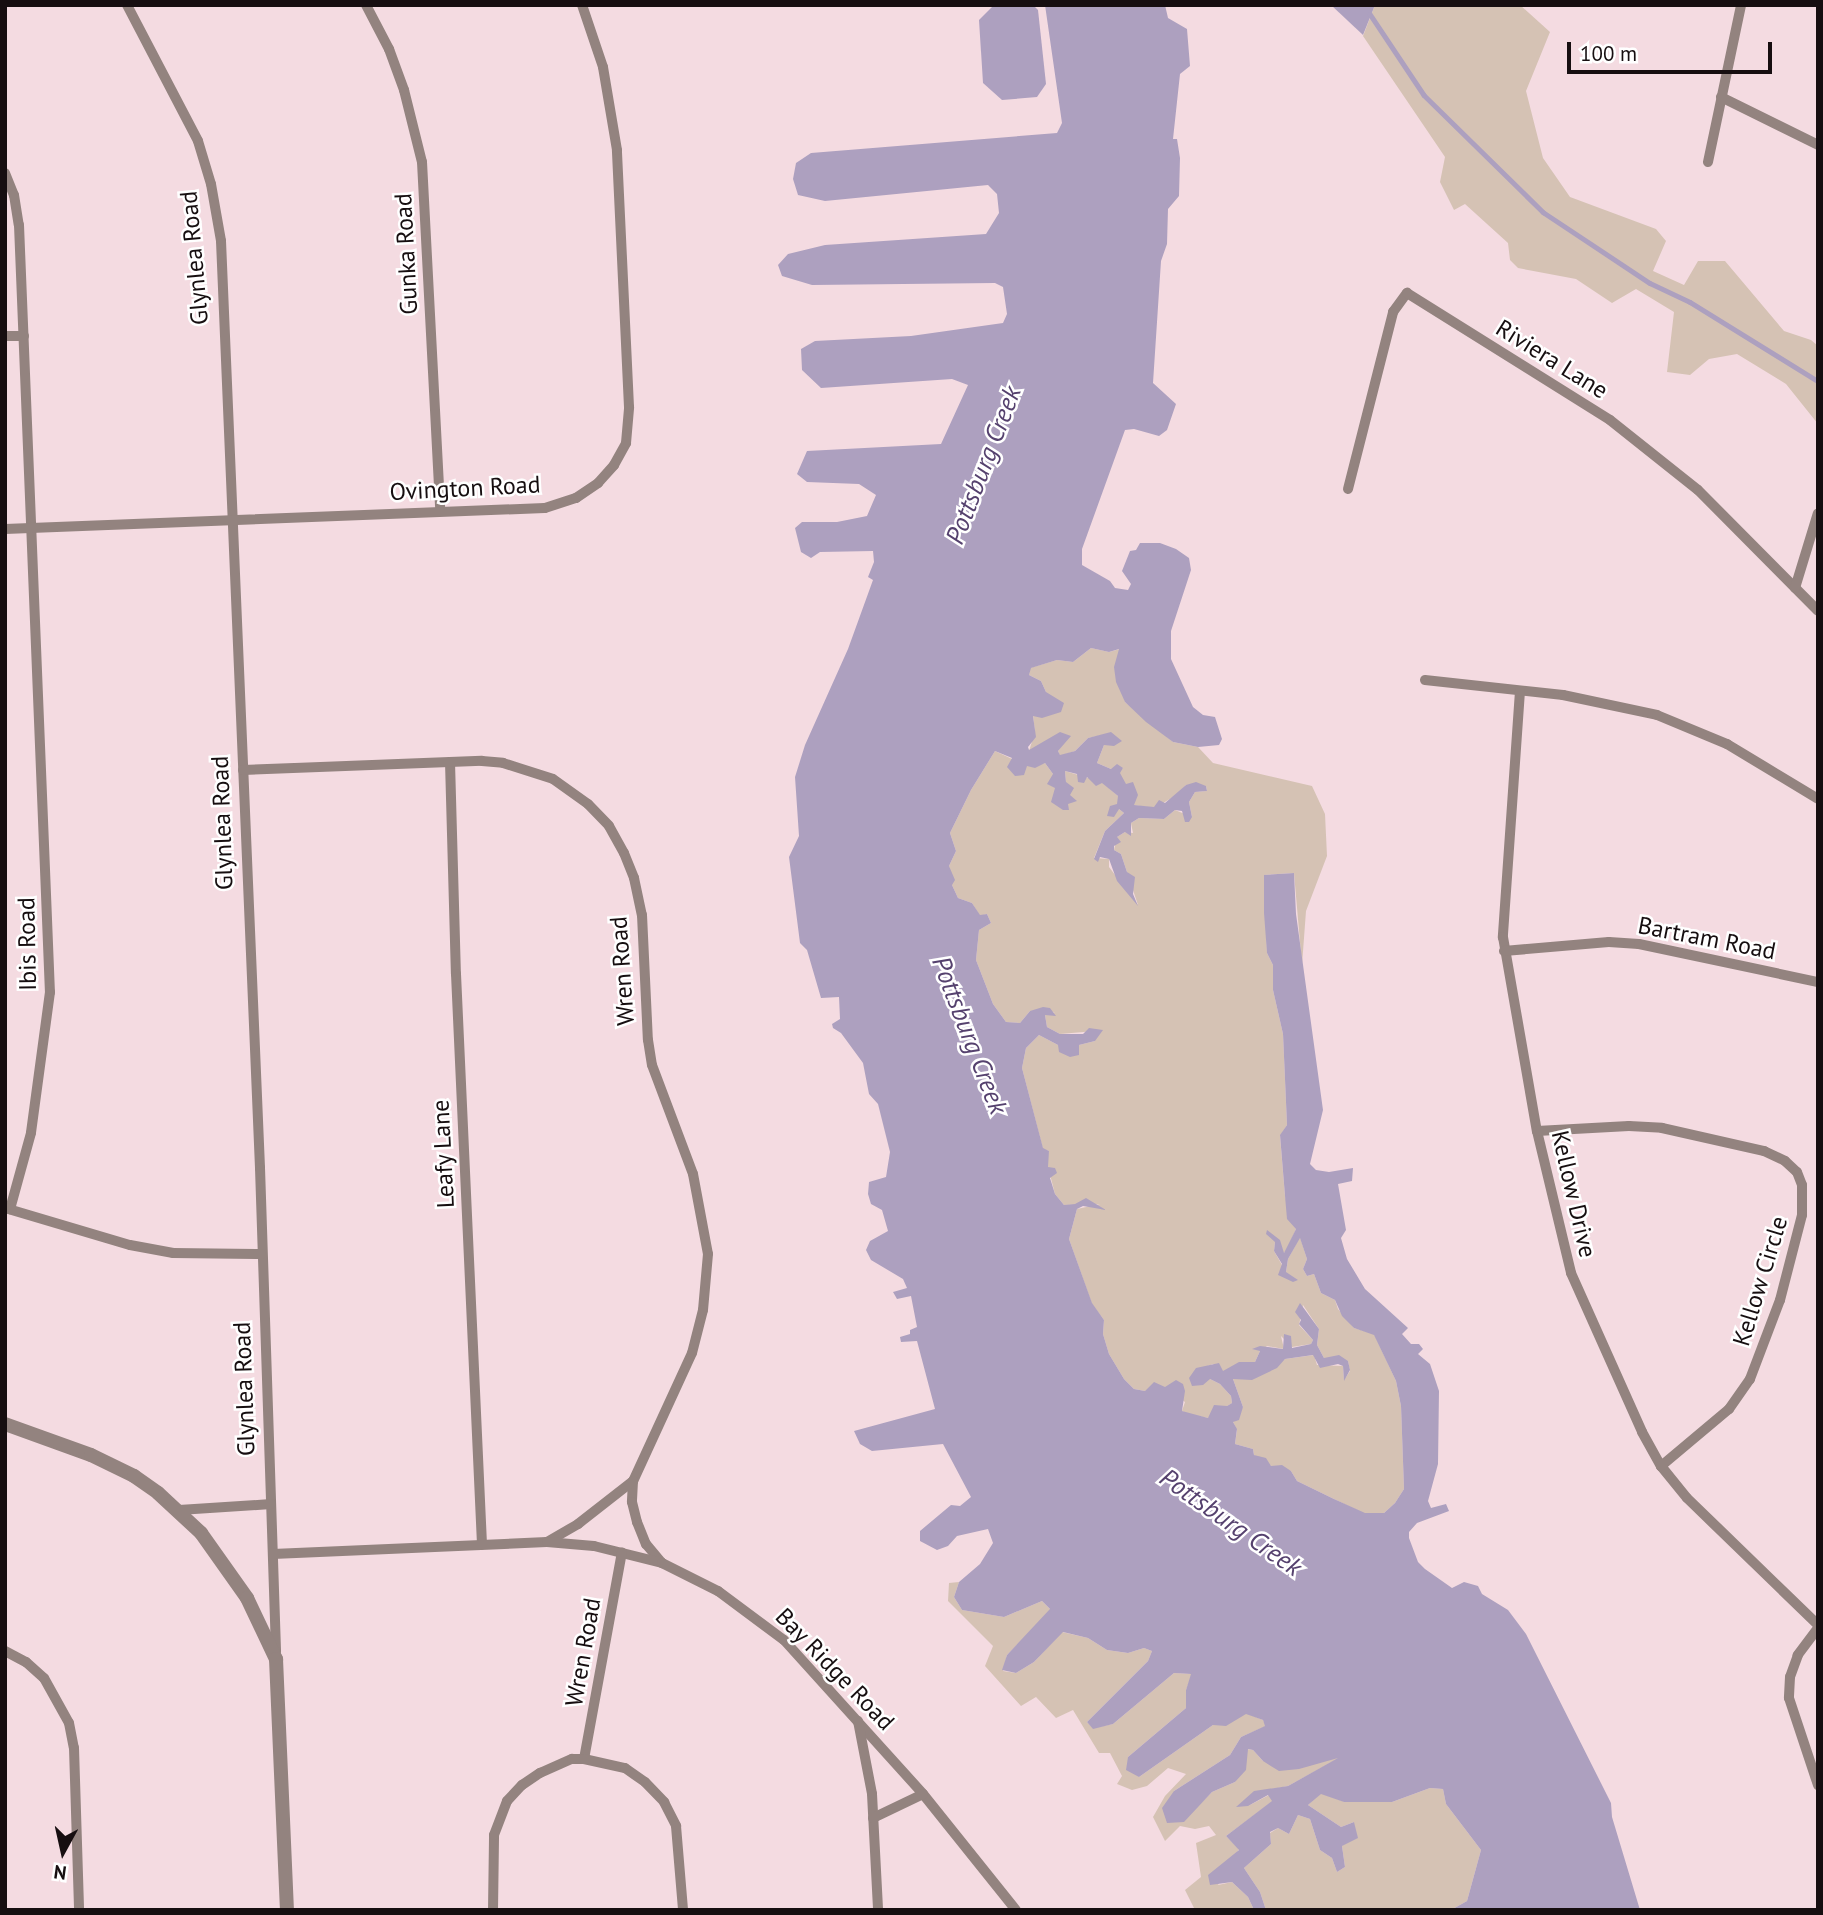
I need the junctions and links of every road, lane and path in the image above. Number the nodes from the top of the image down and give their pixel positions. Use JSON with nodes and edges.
{"nodes":[{"id":1,"x":127,"y":5,"type":"edge"},
{"id":2,"x":366,"y":5,"type":"edge"},
{"id":3,"x":582,"y":5,"type":"edge"},
{"id":4,"x":1741,"y":5,"type":"edge"},
{"id":5,"x":1721,"y":97,"type":"junction"},
{"id":6,"x":1818,"y":145,"type":"edge"},
{"id":7,"x":1708,"y":162,"type":"dead end"},
{"id":8,"x":5,"y":173,"type":"edge"},
{"id":9,"x":5,"y":336,"type":"edge"},
{"id":10,"x":24,"y":336,"type":"junction"},
{"id":11,"x":1348,"y":489,"type":"dead end"},
{"id":12,"x":440,"y":510,"type":"junction"},
{"id":13,"x":1818,"y":513,"type":"edge"},
{"id":14,"x":232,"y":520,"type":"junction"},
{"id":15,"x":32,"y":528,"type":"junction"},
{"id":16,"x":5,"y":529,"type":"edge"},
{"id":17,"x":1796,"y":588,"type":"junction"},
{"id":18,"x":1818,"y":611,"type":"edge"},
{"id":19,"x":1425,"y":680,"type":"dead end"},
{"id":20,"x":1520,"y":691,"type":"junction"},
{"id":21,"x":450,"y":762,"type":"junction"},
{"id":22,"x":243,"y":770,"type":"junction"},
{"id":23,"x":1818,"y":799,"type":"edge"},
{"id":24,"x":1504,"y":951,"type":"junction"},
{"id":25,"x":1818,"y":982,"type":"edge"},
{"id":26,"x":1537,"y":1131,"type":"junction"},
{"id":27,"x":8,"y":1209,"type":"edge"},
{"id":28,"x":261,"y":1254,"type":"junction"},
{"id":29,"x":5,"y":1424,"type":"edge"},
{"id":30,"x":1661,"y":1466,"type":"junction"},
{"id":31,"x":633,"y":1481,"type":"junction"},
{"id":32,"x":271,"y":1504,"type":"junction"},
{"id":33,"x":178,"y":1510,"type":"junction"},
{"id":34,"x":547,"y":1542,"type":"junction"},
{"id":35,"x":481,"y":1544,"type":"junction"},
{"id":36,"x":622,"y":1552,"type":"junction"},
{"id":37,"x":273,"y":1554,"type":"junction"},
{"id":38,"x":662,"y":1563,"type":"junction"},
{"id":39,"x":1818,"y":1626,"type":"edge"},
{"id":40,"x":5,"y":1651,"type":"edge"},
{"id":41,"x":276,"y":1659,"type":"junction"},
{"id":42,"x":858,"y":1721,"type":"junction"},
{"id":43,"x":584,"y":1759,"type":"junction"},
{"id":44,"x":1818,"y":1785,"type":"edge"},
{"id":45,"x":923,"y":1794,"type":"junction"},
{"id":46,"x":873,"y":1818,"type":"junction"},
{"id":47,"x":79,"y":1910,"type":"edge"},
{"id":48,"x":287,"y":1910,"type":"edge"},
{"id":49,"x":493,"y":1910,"type":"edge"},
{"id":50,"x":683,"y":1910,"type":"edge"},
{"id":51,"x":878,"y":1910,"type":"edge"},
{"id":52,"x":1016,"y":1910,"type":"edge"}],
"edges":[{"from":1,"to":14,"type":"street","name":"Glynlea Road"},
{"from":2,"to":12,"type":"street","name":"Gunka Road"},
{"from":3,"to":12,"type":"street","name":"Ovington Road"},
{"from":4,"to":5,"type":"street"},
{"from":5,"to":6,"type":"street"},
{"from":5,"to":7,"type":"street"},
{"from":8,"to":10,"type":"street","name":"Ibis Road"},
{"from":9,"to":10,"type":"street"},
{"from":10,"to":15,"type":"street","name":"Ibis Road"},
{"from":11,"to":17,"type":"street","name":"Riviera Lane"},
{"from":12,"to":14,"type":"street","name":"Ovington Road"},
{"from":13,"to":17,"type":"street"},
{"from":14,"to":15,"type":"street","name":"Ovington Road"},
{"from":14,"to":22,"type":"street","name":"Glynlea Road"},
{"from":15,"to":16,"type":"street","name":"Ovington Road"},
{"from":15,"to":27,"type":"street","name":"Ibis Road"},
{"from":17,"to":18,"type":"street","name":"Riviera Lane"},
{"from":19,"to":20,"type":"street"},
{"from":20,"to":23,"type":"street"},
{"from":20,"to":24,"type":"street","name":"Kellow Drive"},
{"from":21,"to":22,"type":"street","name":"Wren Road"},
{"from":21,"to":31,"type":"street","name":"Wren Road"},
{"from":21,"to":35,"type":"street","name":"Leafy Lane"},
{"from":22,"to":28,"type":"street","name":"Glynlea Road"},
{"from":24,"to":25,"type":"street","name":"Bartram Road"},
{"from":24,"to":26,"type":"street","name":"Kellow Drive"},
{"from":26,"to":30,"type":"street","name":"Kellow Drive"},
{"from":26,"to":30,"type":"street","name":"Kellow Circle"},
{"from":27,"to":28,"type":"street"},
{"from":28,"to":32,"type":"street","name":"Glynlea Road"},
{"from":29,"to":33,"type":"street","name":"Glynlea Road"},
{"from":30,"to":39,"type":"street","name":"Kellow Drive"},
{"from":31,"to":34,"type":"street","name":"Wren Road"},
{"from":31,"to":38,"type":"street","name":"Wren Road"},
{"from":32,"to":33,"type":"street"},
{"from":32,"to":37,"type":"street","name":"Glynlea Road"},
{"from":33,"to":41,"type":"street","name":"Glynlea Road"},
{"from":34,"to":35,"type":"street","name":"Bay Ridge Road"},
{"from":34,"to":36,"type":"street","name":"Bay Ridge Road"},
{"from":35,"to":37,"type":"street","name":"Bay Ridge Road"},
{"from":36,"to":38,"type":"street","name":"Bay Ridge Road"},
{"from":36,"to":43,"type":"street","name":"Wren Road"},
{"from":37,"to":41,"type":"street","name":"Glynlea Road"},
{"from":38,"to":42,"type":"street","name":"Bay Ridge Road"},
{"from":39,"to":44,"type":"street"},
{"from":40,"to":47,"type":"street"},
{"from":41,"to":48,"type":"street","name":"Glynlea Road"},
{"from":42,"to":45,"type":"street","name":"Bay Ridge Road"},
{"from":42,"to":46,"type":"street"},
{"from":43,"to":49,"type":"street"},
{"from":43,"to":50,"type":"street"},
{"from":45,"to":46,"type":"street"},
{"from":45,"to":52,"type":"street","name":"Bay Ridge Road"},
{"from":46,"to":51,"type":"street"}]}
